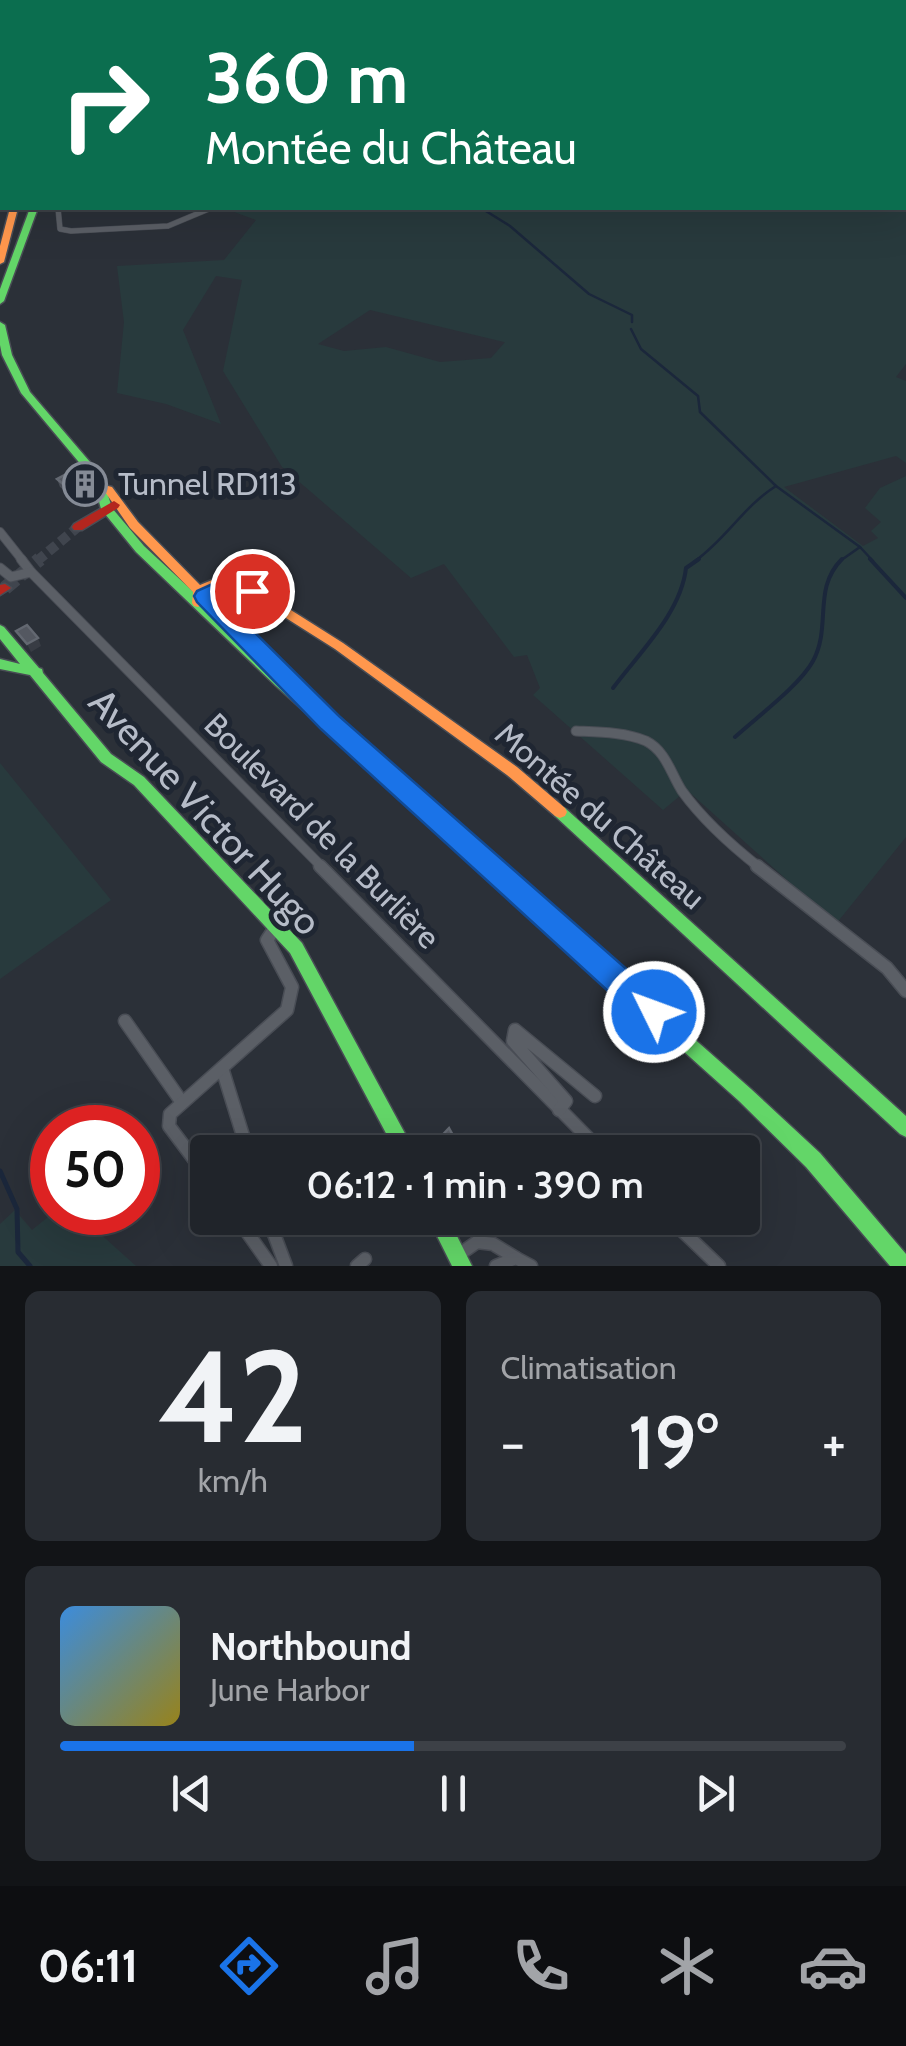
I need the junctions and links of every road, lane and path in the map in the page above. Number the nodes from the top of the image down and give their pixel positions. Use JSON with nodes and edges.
{"nodes":[{"id":1,"x":12,"y":210,"type":"edge"},
{"id":2,"x":13,"y":210,"type":"edge"},
{"id":3,"x":33,"y":210,"type":"edge"},
{"id":4,"x":58,"y":210,"type":"edge"},
{"id":5,"x":203,"y":210,"type":"edge"},
{"id":6,"x":0,"y":250,"type":"edge"},
{"id":7,"x":16,"y":256,"type":"junction"},
{"id":8,"x":0,"y":263,"type":"edge"},
{"id":9,"x":0,"y":301,"type":"edge"},
{"id":10,"x":1,"y":330,"type":"edge"},
{"id":11,"x":112,"y":506,"type":"junction"},
{"id":12,"x":78,"y":527,"type":"tunnel mouth"},
{"id":13,"x":0,"y":532,"type":"edge"},
{"id":14,"x":0,"y":568,"type":"edge"},
{"id":15,"x":31,"y":572,"type":"junction"},
{"id":16,"x":200,"y":595,"type":"junction"},
{"id":17,"x":0,"y":630,"type":"edge"},
{"id":18,"x":0,"y":664,"type":"edge"},
{"id":19,"x":36,"y":672,"type":"junction"},
{"id":20,"x":576,"y":731,"type":"dead end"},
{"id":21,"x":277,"y":925,"type":"junction"},
{"id":22,"x":906,"y":991,"type":"edge"},
{"id":23,"x":125,"y":1021,"type":"dead end"},
{"id":24,"x":222,"y":1068,"type":"junction"},
{"id":25,"x":595,"y":1096,"type":"dead end"},
{"id":26,"x":182,"y":1102,"type":"junction"},
{"id":27,"x":559,"y":1110,"type":"junction"},
{"id":28,"x":906,"y":1128,"type":"edge"},
{"id":29,"x":243,"y":1135,"type":"edge"},
{"id":30,"x":397,"y":1135,"type":"edge"},
{"id":31,"x":585,"y":1135,"type":"edge"},
{"id":32,"x":190,"y":1153,"type":"edge"},
{"id":33,"x":249,"y":1235,"type":"edge"},
{"id":34,"x":274,"y":1235,"type":"edge"},
{"id":35,"x":447,"y":1235,"type":"edge"},
{"id":36,"x":687,"y":1235,"type":"edge"},
{"id":37,"x":516,"y":1258,"type":"junction"},
{"id":38,"x":460,"y":1261,"type":"edge"},
{"id":39,"x":270,"y":1266,"type":"edge"},
{"id":40,"x":286,"y":1266,"type":"edge"},
{"id":41,"x":496,"y":1266,"type":"edge"},
{"id":42,"x":531,"y":1266,"type":"edge"},
{"id":43,"x":719,"y":1266,"type":"edge"},
{"id":44,"x":902,"y":1266,"type":"edge"}],
"edges":[{"from":1,"to":6,"type":"main road"},
{"from":2,"to":8,"type":"main road"},
{"from":3,"to":7,"type":"main road"},
{"from":4,"to":5,"type":"street"},
{"from":7,"to":8,"type":"main road"},
{"from":7,"to":9,"type":"main road"},
{"from":10,"to":11,"type":"main road"},
{"from":11,"to":12,"type":"main road"},
{"from":11,"to":16,"type":"main road"},
{"from":11,"to":16,"type":"main road"},
{"from":13,"to":15,"type":"street","name":"Boulevard de la Burlière"},
{"from":14,"to":15,"type":"street"},
{"from":15,"to":27,"type":"street","name":"Boulevard de la Burlière"},
{"from":16,"to":28,"type":"main road","name":"Montée du Château"},
{"from":16,"to":44,"type":"main road"},
{"from":17,"to":19,"type":"main road","name":"Avenue Victor Hugo"},
{"from":18,"to":19,"type":"main road"},
{"from":19,"to":21,"type":"main road","name":"Avenue Victor Hugo"},
{"from":20,"to":22,"type":"street"},
{"from":21,"to":24,"type":"street"},
{"from":21,"to":30,"type":"main road","name":"Avenue Victor Hugo"},
{"from":23,"to":26,"type":"street"},
{"from":24,"to":26,"type":"street"},
{"from":24,"to":29,"type":"street"},
{"from":25,"to":27,"type":"street"},
{"from":26,"to":32,"type":"street"},
{"from":27,"to":31,"type":"street","name":"Boulevard de la Burlière"},
{"from":33,"to":39,"type":"street"},
{"from":34,"to":40,"type":"street"},
{"from":35,"to":38,"type":"main road"},
{"from":36,"to":43,"type":"street"},
{"from":37,"to":38,"type":"street"},
{"from":37,"to":41,"type":"street"},
{"from":37,"to":42,"type":"street"}]}
